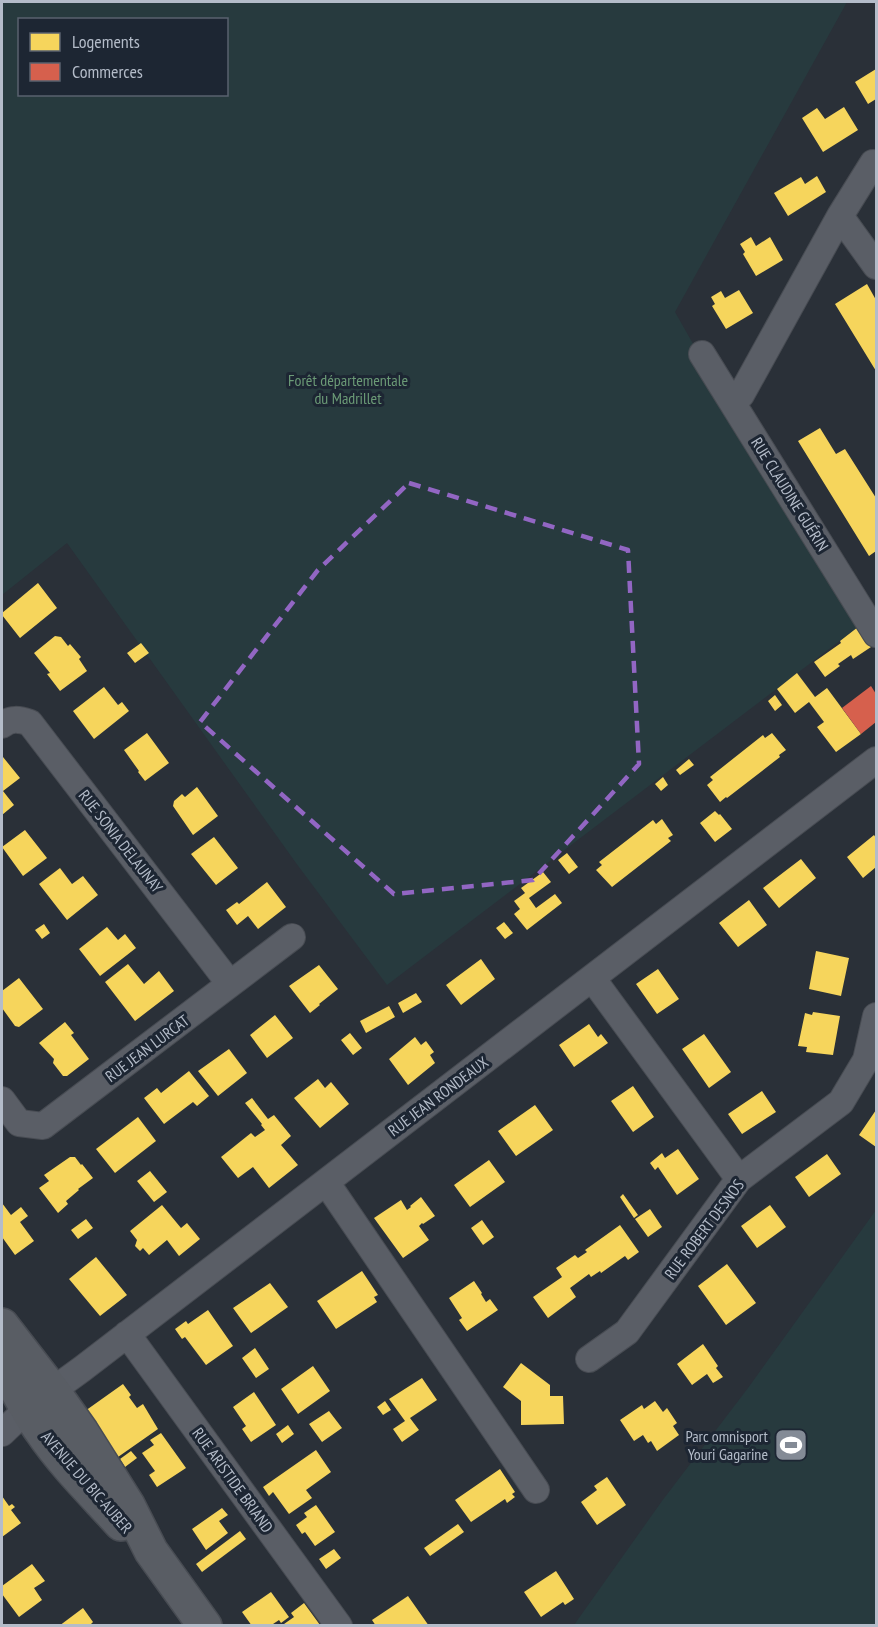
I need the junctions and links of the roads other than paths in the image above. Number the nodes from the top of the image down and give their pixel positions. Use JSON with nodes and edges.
{"nodes":[{"id":1,"x":873,"y":163,"type":"dead end"},
{"id":2,"x":840,"y":216,"type":"junction"},
{"id":3,"x":876,"y":266,"type":"edge"},
{"id":4,"x":702,"y":354,"type":"dead end"},
{"id":5,"x":732,"y":402,"type":"junction"},
{"id":6,"x":876,"y":634,"type":"edge"},
{"id":7,"x":2,"y":725,"type":"edge"},
{"id":8,"x":876,"y":760,"type":"edge"},
{"id":9,"x":292,"y":937,"type":"dead end"},
{"id":10,"x":592,"y":978,"type":"junction"},
{"id":11,"x":230,"y":984,"type":"junction"},
{"id":12,"x":876,"y":1016,"type":"edge"},
{"id":13,"x":2,"y":1101,"type":"edge"},
{"id":14,"x":739,"y":1179,"type":"junction"},
{"id":15,"x":326,"y":1182,"type":"junction"},
{"id":16,"x":2,"y":1325,"type":"edge"},
{"id":17,"x":127,"y":1334,"type":"junction"},
{"id":18,"x":589,"y":1359,"type":"dead end"},
{"id":19,"x":2,"y":1363,"type":"edge"},
{"id":20,"x":40,"y":1400,"type":"junction"},
{"id":21,"x":2,"y":1433,"type":"edge"},
{"id":22,"x":536,"y":1490,"type":"dead end"},
{"id":23,"x":205,"y":1626,"type":"edge"},
{"id":24,"x":339,"y":1626,"type":"edge"}],
"edges":[{"from":1,"to":2,"type":"street"},
{"from":2,"to":3,"type":"street"},
{"from":2,"to":5,"type":"street"},
{"from":4,"to":5,"type":"street","name":"RUE CLAUDINE GUÉRIN"},
{"from":5,"to":6,"type":"street","name":"RUE CLAUDINE GUÉRIN"},
{"from":7,"to":11,"type":"street","name":"RUE SONIA DELAUNAY"},
{"from":8,"to":10,"type":"street","name":"RUE JEAN RONDEAUX"},
{"from":9,"to":11,"type":"street","name":"RUE JEAN LURCAT"},
{"from":10,"to":14,"type":"street"},
{"from":10,"to":15,"type":"street","name":"RUE JEAN RONDEAUX"},
{"from":11,"to":13,"type":"street","name":"RUE JEAN LURCAT"},
{"from":12,"to":14,"type":"street","name":"RUE ROBERT DESNOS"},
{"from":14,"to":18,"type":"street","name":"RUE ROBERT DESNOS"},
{"from":15,"to":17,"type":"street","name":"RUE JEAN RONDEAUX"},
{"from":15,"to":22,"type":"street"},
{"from":16,"to":20,"type":"main road"},
{"from":17,"to":20,"type":"street","name":"RUE JEAN RONDEAUX"},
{"from":17,"to":24,"type":"street","name":"RUE ARISTIDE BRIAND"},
{"from":19,"to":20,"type":"main road"},
{"from":20,"to":21,"type":"street","name":"RUE JEAN RONDEAUX"},
{"from":20,"to":23,"type":"main road","name":"AVENUE DU BIC-AUBER"}]}
